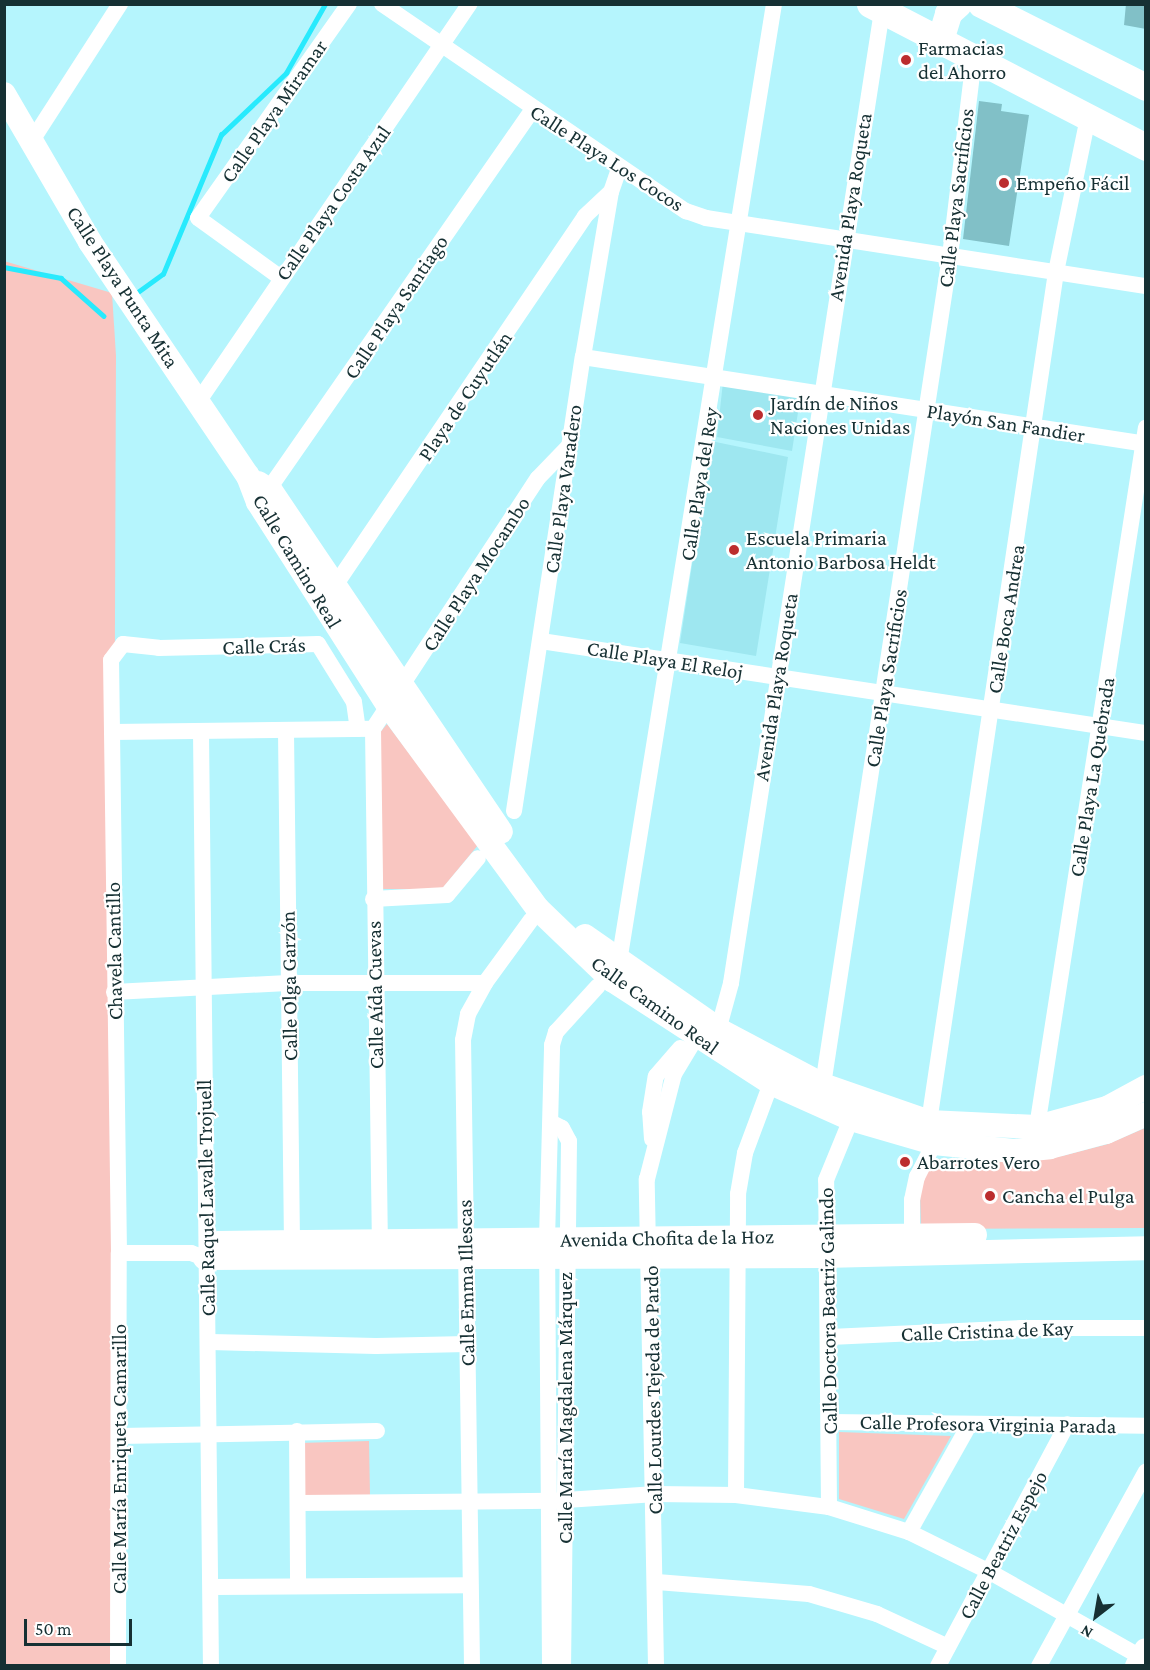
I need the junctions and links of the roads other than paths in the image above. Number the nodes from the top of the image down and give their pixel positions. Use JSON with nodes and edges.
{"nodes":[{"id":1,"x":120,"y":4,"type":"edge"},
{"id":2,"x":349,"y":4,"type":"edge"},
{"id":3,"x":382,"y":4,"type":"edge"},
{"id":4,"x":469,"y":4,"type":"edge"},
{"id":5,"x":774,"y":4,"type":"edge"},
{"id":6,"x":958,"y":4,"type":"edge"},
{"id":7,"x":878,"y":6,"type":"edge"},
{"id":8,"x":989,"y":6,"type":"edge"},
{"id":9,"x":940,"y":40,"type":"junction"},
{"id":10,"x":443,"y":45,"type":"junction"},
{"id":11,"x":974,"y":58,"type":"junction"},
{"id":12,"x":1146,"y":87,"type":"edge"},
{"id":13,"x":4,"y":94,"type":"edge"},
{"id":14,"x":532,"y":110,"type":"junction"},
{"id":15,"x":1088,"y":117,"type":"junction"},
{"id":16,"x":33,"y":139,"type":"junction"},
{"id":17,"x":1146,"y":147,"type":"edge"},
{"id":18,"x":619,"y":169,"type":"junction"},
{"id":19,"x":611,"y":192,"type":"junction"},
{"id":20,"x":739,"y":224,"type":"junction"},
{"id":21,"x":844,"y":238,"type":"junction"},
{"id":22,"x":950,"y":256,"type":"junction"},
{"id":23,"x":1056,"y":272,"type":"junction"},
{"id":24,"x":281,"y":278,"type":"junction"},
{"id":25,"x":1146,"y":286,"type":"edge"},
{"id":26,"x":582,"y":357,"type":"junction"},
{"id":27,"x":717,"y":376,"type":"junction"},
{"id":28,"x":823,"y":393,"type":"junction"},
{"id":29,"x":198,"y":402,"type":"junction"},
{"id":30,"x":926,"y":410,"type":"junction"},
{"id":31,"x":1035,"y":429,"type":"junction"},
{"id":32,"x":1145,"y":438,"type":"edge"},
{"id":33,"x":568,"y":447,"type":"junction"},
{"id":34,"x":248,"y":476,"type":"joint"},
{"id":35,"x":264,"y":496,"type":"junction"},
{"id":36,"x":327,"y":595,"type":"junction"},
{"id":37,"x":541,"y":641,"type":"junction"},
{"id":38,"x":116,"y":649,"type":"joint"},
{"id":39,"x":670,"y":661,"type":"junction"},
{"id":40,"x":778,"y":677,"type":"junction"},
{"id":41,"x":884,"y":695,"type":"junction"},
{"id":42,"x":395,"y":696,"type":"junction"},
{"id":43,"x":992,"y":712,"type":"junction"},
{"id":44,"x":1100,"y":726,"type":"junction"},
{"id":45,"x":365,"y":729,"type":"junction"},
{"id":46,"x":286,"y":730,"type":"junction"},
{"id":47,"x":201,"y":731,"type":"junction"},
{"id":48,"x":112,"y":732,"type":"junction"},
{"id":49,"x":1146,"y":733,"type":"edge"},
{"id":50,"x":514,"y":811,"type":"dead end"},
{"id":51,"x":478,"y":858,"type":"dead end"},
{"id":52,"x":373,"y":899,"type":"junction"},
{"id":53,"x":531,"y":920,"type":"dead end"},
{"id":54,"x":619,"y":963,"type":"junction"},
{"id":55,"x":288,"y":983,"type":"junction"},
{"id":56,"x":375,"y":983,"type":"junction"},
{"id":57,"x":485,"y":983,"type":"junction"},
{"id":58,"x":202,"y":986,"type":"junction"},
{"id":59,"x":598,"y":986,"type":"dead end"},
{"id":60,"x":114,"y":992,"type":"junction"},
{"id":61,"x":709,"y":1033,"type":"junction"},
{"id":62,"x":771,"y":1083,"type":"junction"},
{"id":63,"x":823,"y":1085,"type":"junction"},
{"id":64,"x":1146,"y":1087,"type":"edge"},
{"id":65,"x":1146,"y":1114,"type":"edge"},
{"id":66,"x":851,"y":1119,"type":"junction"},
{"id":67,"x":1036,"y":1126,"type":"junction"},
{"id":68,"x":931,"y":1132,"type":"junction"},
{"id":69,"x":1146,"y":1235,"type":"edge"},
{"id":70,"x":292,"y":1242,"type":"junction"},
{"id":71,"x":912,"y":1242,"type":"junction"},
{"id":72,"x":1038,"y":1243,"type":"junction"},
{"id":73,"x":649,"y":1246,"type":"junction"},
{"id":74,"x":736,"y":1246,"type":"junction"},
{"id":75,"x":824,"y":1246,"type":"junction"},
{"id":76,"x":557,"y":1248,"type":"junction"},
{"id":77,"x":1146,"y":1248,"type":"edge"},
{"id":78,"x":466,"y":1249,"type":"junction"},
{"id":79,"x":380,"y":1250,"type":"junction"},
{"id":80,"x":200,"y":1251,"type":"junction"},
{"id":81,"x":119,"y":1254,"type":"junction"},
{"id":82,"x":1146,"y":1328,"type":"edge"},
{"id":83,"x":830,"y":1336,"type":"junction"},
{"id":84,"x":210,"y":1342,"type":"junction"},
{"id":85,"x":467,"y":1344,"type":"junction"},
{"id":86,"x":830,"y":1422,"type":"junction"},
{"id":87,"x":1067,"y":1424,"type":"junction"},
{"id":88,"x":969,"y":1425,"type":"junction"},
{"id":89,"x":1146,"y":1426,"type":"edge"},
{"id":90,"x":297,"y":1431,"type":"junction"},
{"id":91,"x":377,"y":1431,"type":"dead end"},
{"id":92,"x":210,"y":1432,"type":"junction"},
{"id":93,"x":120,"y":1436,"type":"junction"},
{"id":94,"x":1146,"y":1470,"type":"edge"},
{"id":95,"x":656,"y":1494,"type":"junction"},
{"id":96,"x":736,"y":1495,"type":"junction"},
{"id":97,"x":471,"y":1501,"type":"junction"},
{"id":98,"x":558,"y":1501,"type":"junction"},
{"id":99,"x":299,"y":1503,"type":"junction"},
{"id":100,"x":829,"y":1507,"type":"junction"},
{"id":101,"x":909,"y":1532,"type":"junction"},
{"id":102,"x":990,"y":1572,"type":"junction"},
{"id":103,"x":657,"y":1582,"type":"junction"},
{"id":104,"x":298,"y":1583,"type":"junction"},
{"id":105,"x":470,"y":1585,"type":"junction"},
{"id":106,"x":212,"y":1587,"type":"junction"},
{"id":107,"x":1066,"y":1617,"type":"junction"},
{"id":108,"x":948,"y":1647,"type":"junction"},
{"id":109,"x":1142,"y":1658,"type":"edge"},
{"id":110,"x":118,"y":1665,"type":"edge"},
{"id":111,"x":211,"y":1665,"type":"edge"},
{"id":112,"x":472,"y":1665,"type":"edge"},
{"id":113,"x":550,"y":1665,"type":"edge"},
{"id":114,"x":563,"y":1665,"type":"edge"},
{"id":115,"x":656,"y":1665,"type":"edge"},
{"id":116,"x":938,"y":1665,"type":"edge"},
{"id":117,"x":1039,"y":1665,"type":"edge"}],
"edges":[{"from":1,"to":16,"type":"street"},
{"from":2,"to":24,"type":"street","name":"Calle Playa Miramar"},
{"from":3,"to":10,"type":"street","name":"Calle Playa Los Cocos"},
{"from":4,"to":10,"type":"street","name":"Calle Playa Costa Azul"},
{"from":5,"to":20,"type":"street","name":"Calle Playa del Rey"},
{"from":6,"to":9,"type":"main road"},
{"from":7,"to":9,"type":"main road"},
{"from":7,"to":21,"type":"street","name":"Avenida Playa Roqueta"},
{"from":8,"to":12,"type":"main road"},
{"from":9,"to":11,"type":"main road"},
{"from":10,"to":14,"type":"street","name":"Calle Playa Los Cocos"},
{"from":10,"to":24,"type":"street","name":"Calle Playa Costa Azul"},
{"from":11,"to":15,"type":"main road"},
{"from":11,"to":22,"type":"street","name":"Calle Playa Sacrificios"},
{"from":13,"to":16,"type":"street","name":"Calle Playa Punta Mita"},
{"from":14,"to":18,"type":"street","name":"Calle Playa Los Cocos"},
{"from":14,"to":35,"type":"street","name":"Calle Playa Santiago"},
{"from":15,"to":17,"type":"main road"},
{"from":15,"to":23,"type":"street","name":"Calle Boca Andrea"},
{"from":16,"to":29,"type":"street","name":"Calle Playa Punta Mita"},
{"from":18,"to":19,"type":"street","name":"Calle Playa Varadero"},
{"from":18,"to":20,"type":"street","name":"Calle Playa Los Cocos"},
{"from":19,"to":26,"type":"street","name":"Calle Playa Varadero"},
{"from":19,"to":36,"type":"street","name":"Playa de Cuyutlán"},
{"from":20,"to":21,"type":"street","name":"Calle Playa Los Cocos"},
{"from":20,"to":27,"type":"street","name":"Calle Playa del Rey"},
{"from":21,"to":22,"type":"street","name":"Calle Playa Los Cocos"},
{"from":21,"to":28,"type":"street","name":"Avenida Playa Roqueta"},
{"from":22,"to":23,"type":"street","name":"Calle Playa Los Cocos"},
{"from":22,"to":30,"type":"street","name":"Calle Playa Sacrificios"},
{"from":23,"to":25,"type":"street","name":"Calle Playa Los Cocos"},
{"from":23,"to":31,"type":"street","name":"Calle Boca Andrea"},
{"from":24,"to":29,"type":"street","name":"Calle Playa Costa Azul"},
{"from":26,"to":27,"type":"street","name":"Playón San Fandier"},
{"from":26,"to":33,"type":"street","name":"Calle Playa Varadero"},
{"from":27,"to":28,"type":"street","name":"Playón San Fandier"},
{"from":27,"to":39,"type":"street","name":"Calle Playa del Rey"},
{"from":28,"to":30,"type":"street","name":"Playón San Fandier"},
{"from":28,"to":40,"type":"street","name":"Avenida Playa Roqueta"},
{"from":29,"to":34,"type":"street","name":"Calle Playa Punta Mita"},
{"from":30,"to":31,"type":"street","name":"Playón San Fandier"},
{"from":30,"to":41,"type":"street","name":"Calle Playa Sacrificios"},
{"from":31,"to":32,"type":"street","name":"Playón San Fandier"},
{"from":31,"to":43,"type":"street","name":"Calle Boca Andrea"},
{"from":32,"to":44,"type":"street","name":"Calle Playa La Quebrada"},
{"from":33,"to":37,"type":"street","name":"Calle Playa Varadero"},
{"from":33,"to":42,"type":"street","name":"Calle Playa Mocambo"},
{"from":34,"to":35,"type":"street","name":"Calle Camino Real"},
{"from":35,"to":36,"type":"street","name":"Calle Camino Real"},
{"from":36,"to":42,"type":"street","name":"Calle Camino Real"},
{"from":37,"to":39,"type":"street","name":"Calle Playa El Reloj"},
{"from":37,"to":50,"type":"street","name":"Calle Playa Varadero"},
{"from":38,"to":45,"type":"street","name":"Calle Crás"},
{"from":38,"to":48,"type":"street","name":"Chavela Cantillo"},
{"from":39,"to":40,"type":"street","name":"Calle Playa El Reloj"},
{"from":39,"to":54,"type":"street","name":"Calle Playa del Rey"},
{"from":40,"to":41,"type":"street","name":"Calle Playa El Reloj"},
{"from":40,"to":61,"type":"street","name":"Avenida Playa Roqueta"},
{"from":41,"to":43,"type":"street","name":"Calle Playa El Reloj"},
{"from":41,"to":63,"type":"street","name":"Calle Playa Sacrificios"},
{"from":42,"to":45,"type":"street","name":"Calle Playa Mocambo"},
{"from":42,"to":54,"type":"street","name":"Calle Camino Real"},
{"from":42,"to":61,"type":"street","name":"Calle Camino Real"},
{"from":43,"to":44,"type":"street","name":"Calle Playa El Reloj"},
{"from":43,"to":68,"type":"street","name":"Calle Boca Andrea"},
{"from":44,"to":49,"type":"street","name":"Calle Playa El Reloj"},
{"from":44,"to":67,"type":"street","name":"Calle Playa La Quebrada"},
{"from":45,"to":46,"type":"street"},
{"from":45,"to":52,"type":"street","name":"Calle Aída Cuevas"},
{"from":46,"to":47,"type":"street"},
{"from":46,"to":55,"type":"street","name":"Calle Olga Garzón"},
{"from":47,"to":48,"type":"street"},
{"from":47,"to":58,"type":"street","name":"Calle Raquel Lavalle Trojuell"},
{"from":48,"to":60,"type":"street","name":"Chavela Cantillo"},
{"from":51,"to":52,"type":"street"},
{"from":52,"to":56,"type":"street","name":"Calle Aída Cuevas"},
{"from":53,"to":57,"type":"street","name":"Calle Emma Illescas"},
{"from":54,"to":61,"type":"street","name":"Calle Camino Real"},
{"from":55,"to":56,"type":"street"},
{"from":55,"to":58,"type":"street"},
{"from":55,"to":70,"type":"street","name":"Calle Olga Garzón"},
{"from":56,"to":57,"type":"street"},
{"from":56,"to":79,"type":"street","name":"Calle Aída Cuevas"},
{"from":57,"to":78,"type":"street","name":"Calle Emma Illescas"},
{"from":58,"to":60,"type":"street"},
{"from":58,"to":80,"type":"street","name":"Calle Raquel Lavalle Trojuell"},
{"from":59,"to":76,"type":"street","name":"Calle María Magdalena Márquez"},
{"from":60,"to":81,"type":"street","name":"Chavela Cantillo"},
{"from":61,"to":62,"type":"street","name":"Calle Camino Real"},
{"from":61,"to":63,"type":"street","name":"Calle Camino Real"},
{"from":61,"to":73,"type":"street","name":"Calle Lourdes Tejeda de Pardo"},
{"from":62,"to":66,"type":"street","name":"Calle Camino Real"},
{"from":62,"to":74,"type":"street"},
{"from":63,"to":68,"type":"street","name":"Calle Camino Real"},
{"from":64,"to":67,"type":"street","name":"Calle Camino Real"},
{"from":65,"to":68,"type":"street","name":"Calle Camino Real"},
{"from":66,"to":68,"type":"street","name":"Calle Camino Real"},
{"from":66,"to":75,"type":"street","name":"Calle Doctora Beatriz Galindo"},
{"from":67,"to":68,"type":"street","name":"Calle Camino Real"},
{"from":68,"to":71,"type":"street","name":"Calle Boca Andrea"},
{"from":69,"to":72,"type":"street","name":"Avenida Chofita de la Hoz"},
{"from":70,"to":79,"type":"street","name":"Avenida Chofita de la Hoz"},
{"from":70,"to":80,"type":"street","name":"Avenida Chofita de la Hoz"},
{"from":71,"to":72,"type":"street","name":"Avenida Chofita de la Hoz"},
{"from":71,"to":75,"type":"street","name":"Avenida Chofita de la Hoz"},
{"from":72,"to":77,"type":"street","name":"Avenida Chofita de la Hoz"},
{"from":73,"to":74,"type":"street","name":"Avenida Chofita de la Hoz"},
{"from":73,"to":76,"type":"street","name":"Avenida Chofita de la Hoz"},
{"from":73,"to":95,"type":"street","name":"Calle Lourdes Tejeda de Pardo"},
{"from":74,"to":75,"type":"street","name":"Avenida Chofita de la Hoz"},
{"from":74,"to":96,"type":"street"},
{"from":75,"to":83,"type":"street","name":"Calle Doctora Beatriz Galindo"},
{"from":76,"to":78,"type":"street","name":"Avenida Chofita de la Hoz"},
{"from":76,"to":98,"type":"street","name":"Calle María Magdalena Márquez"},
{"from":78,"to":79,"type":"street","name":"Avenida Chofita de la Hoz"},
{"from":78,"to":85,"type":"street","name":"Calle Emma Illescas"},
{"from":79,"to":80,"type":"street","name":"Avenida Chofita de la Hoz"},
{"from":80,"to":81,"type":"street","name":"Avenida Chofita de la Hoz"},
{"from":80,"to":84,"type":"street","name":"Calle Raquel Lavalle Trojuell"},
{"from":81,"to":93,"type":"street","name":"Calle María Enriqueta Camarillo"},
{"from":82,"to":83,"type":"street","name":"Calle Cristina de Kay"},
{"from":83,"to":86,"type":"street","name":"Calle Doctora Beatriz Galindo"},
{"from":84,"to":85,"type":"street"},
{"from":84,"to":92,"type":"street","name":"Calle Raquel Lavalle Trojuell"},
{"from":85,"to":97,"type":"street","name":"Calle Emma Illescas"},
{"from":86,"to":88,"type":"street","name":"Calle Profesora Virginia Parada"},
{"from":86,"to":100,"type":"street","name":"Calle Doctora Beatriz Galindo"},
{"from":87,"to":88,"type":"street","name":"Calle Profesora Virginia Parada"},
{"from":87,"to":89,"type":"street","name":"Calle Profesora Virginia Parada"},
{"from":87,"to":102,"type":"street","name":"Calle Beatriz Espejo"},
{"from":88,"to":101,"type":"street"},
{"from":90,"to":91,"type":"street"},
{"from":90,"to":92,"type":"street"},
{"from":90,"to":99,"type":"street"},
{"from":92,"to":93,"type":"street"},
{"from":92,"to":106,"type":"street","name":"Calle Raquel Lavalle Trojuell"},
{"from":93,"to":110,"type":"street","name":"Calle María Enriqueta Camarillo"},
{"from":94,"to":107,"type":"street"},
{"from":95,"to":96,"type":"street"},
{"from":95,"to":98,"type":"street"},
{"from":95,"to":103,"type":"street","name":"Calle Lourdes Tejeda de Pardo"},
{"from":96,"to":100,"type":"street"},
{"from":97,"to":98,"type":"street"},
{"from":97,"to":99,"type":"street"},
{"from":97,"to":105,"type":"street","name":"Calle Emma Illescas"},
{"from":98,"to":113,"type":"street","name":"Calle María Magdalena Márquez"},
{"from":98,"to":114,"type":"street","name":"Calle María Magdalena Márquez"},
{"from":99,"to":104,"type":"street"},
{"from":100,"to":101,"type":"street"},
{"from":101,"to":102,"type":"street"},
{"from":102,"to":107,"type":"street"},
{"from":102,"to":108,"type":"street","name":"Calle Beatriz Espejo"},
{"from":103,"to":108,"type":"street"},
{"from":103,"to":115,"type":"street","name":"Calle Lourdes Tejeda de Pardo"},
{"from":104,"to":105,"type":"street"},
{"from":104,"to":106,"type":"street"},
{"from":105,"to":112,"type":"street","name":"Calle Emma Illescas"},
{"from":106,"to":111,"type":"street","name":"Calle Raquel Lavalle Trojuell"},
{"from":107,"to":109,"type":"street"},
{"from":107,"to":117,"type":"street"},
{"from":108,"to":116,"type":"street","name":"Calle Beatriz Espejo"}]}
